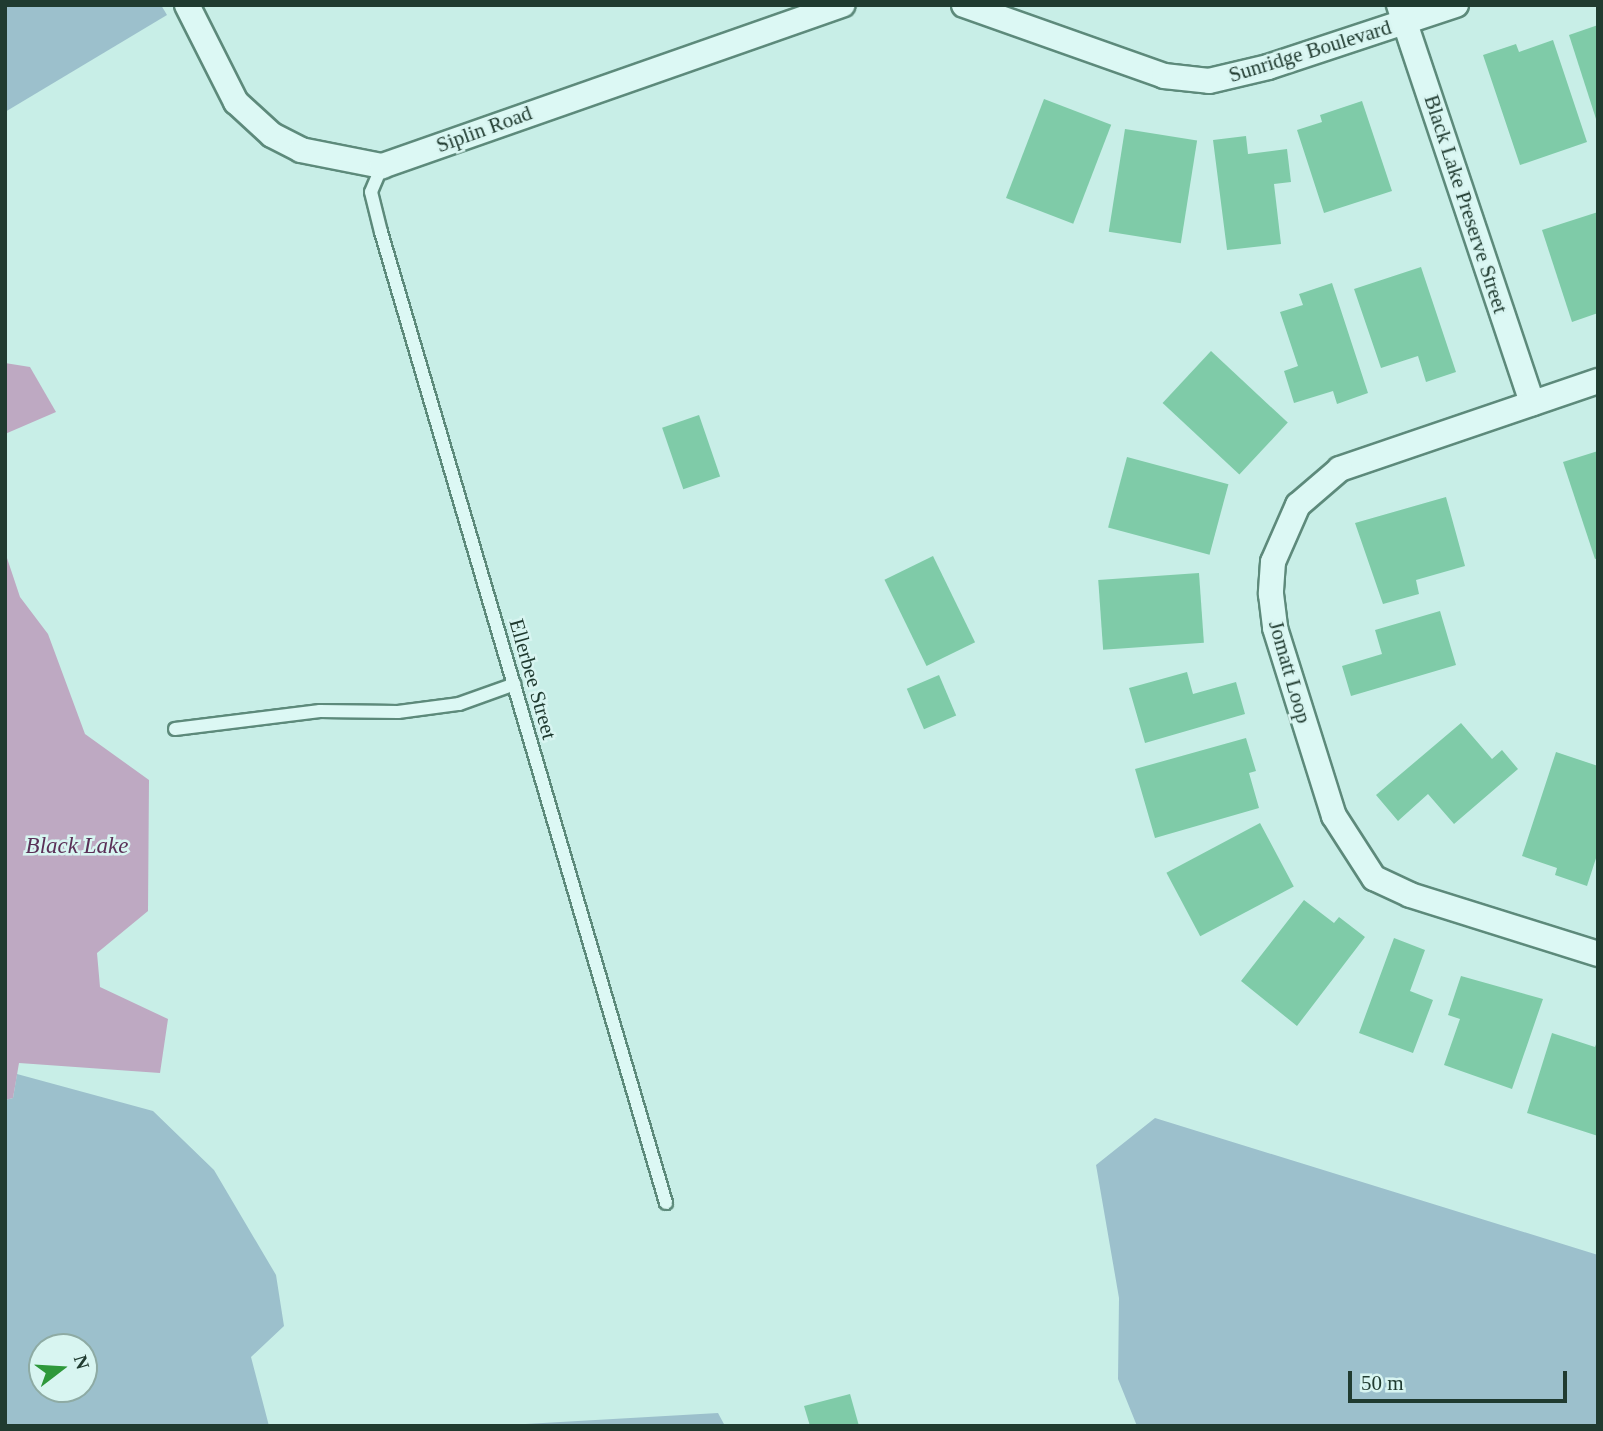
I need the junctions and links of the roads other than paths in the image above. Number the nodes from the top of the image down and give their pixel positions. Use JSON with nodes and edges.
{"nodes":[{"id":1,"x":187,"y":5,"type":"edge"},
{"id":2,"x":843,"y":5,"type":"edge"},
{"id":3,"x":964,"y":5,"type":"edge"},
{"id":4,"x":1455,"y":5,"type":"edge"},
{"id":5,"x":1402,"y":14,"type":"edge"},
{"id":6,"x":382,"y":166,"type":"junction"},
{"id":7,"x":1598,"y":381,"type":"edge"},
{"id":8,"x":1532,"y":403,"type":"junction"},
{"id":9,"x":514,"y":684,"type":"junction"},
{"id":10,"x":175,"y":729,"type":"dead end"},
{"id":11,"x":1598,"y":954,"type":"edge"},
{"id":12,"x":666,"y":1203,"type":"dead end"}],
"edges":[{"from":1,"to":6,"type":"street"},
{"from":2,"to":6,"type":"street","name":"Siplin Road"},
{"from":3,"to":5,"type":"street","name":"Sunridge Boulevard"},
{"from":4,"to":5,"type":"street","name":"Sunridge Boulevard"},
{"from":5,"to":8,"type":"street","name":"Black Lake Preserve Street"},
{"from":6,"to":9,"type":"lane","name":"Ellerbee Street"},
{"from":7,"to":8,"type":"street","name":"Jomatt Loop"},
{"from":8,"to":11,"type":"street","name":"Jomatt Loop"},
{"from":9,"to":10,"type":"lane"},
{"from":9,"to":12,"type":"lane","name":"Ellerbee Street"}]}
